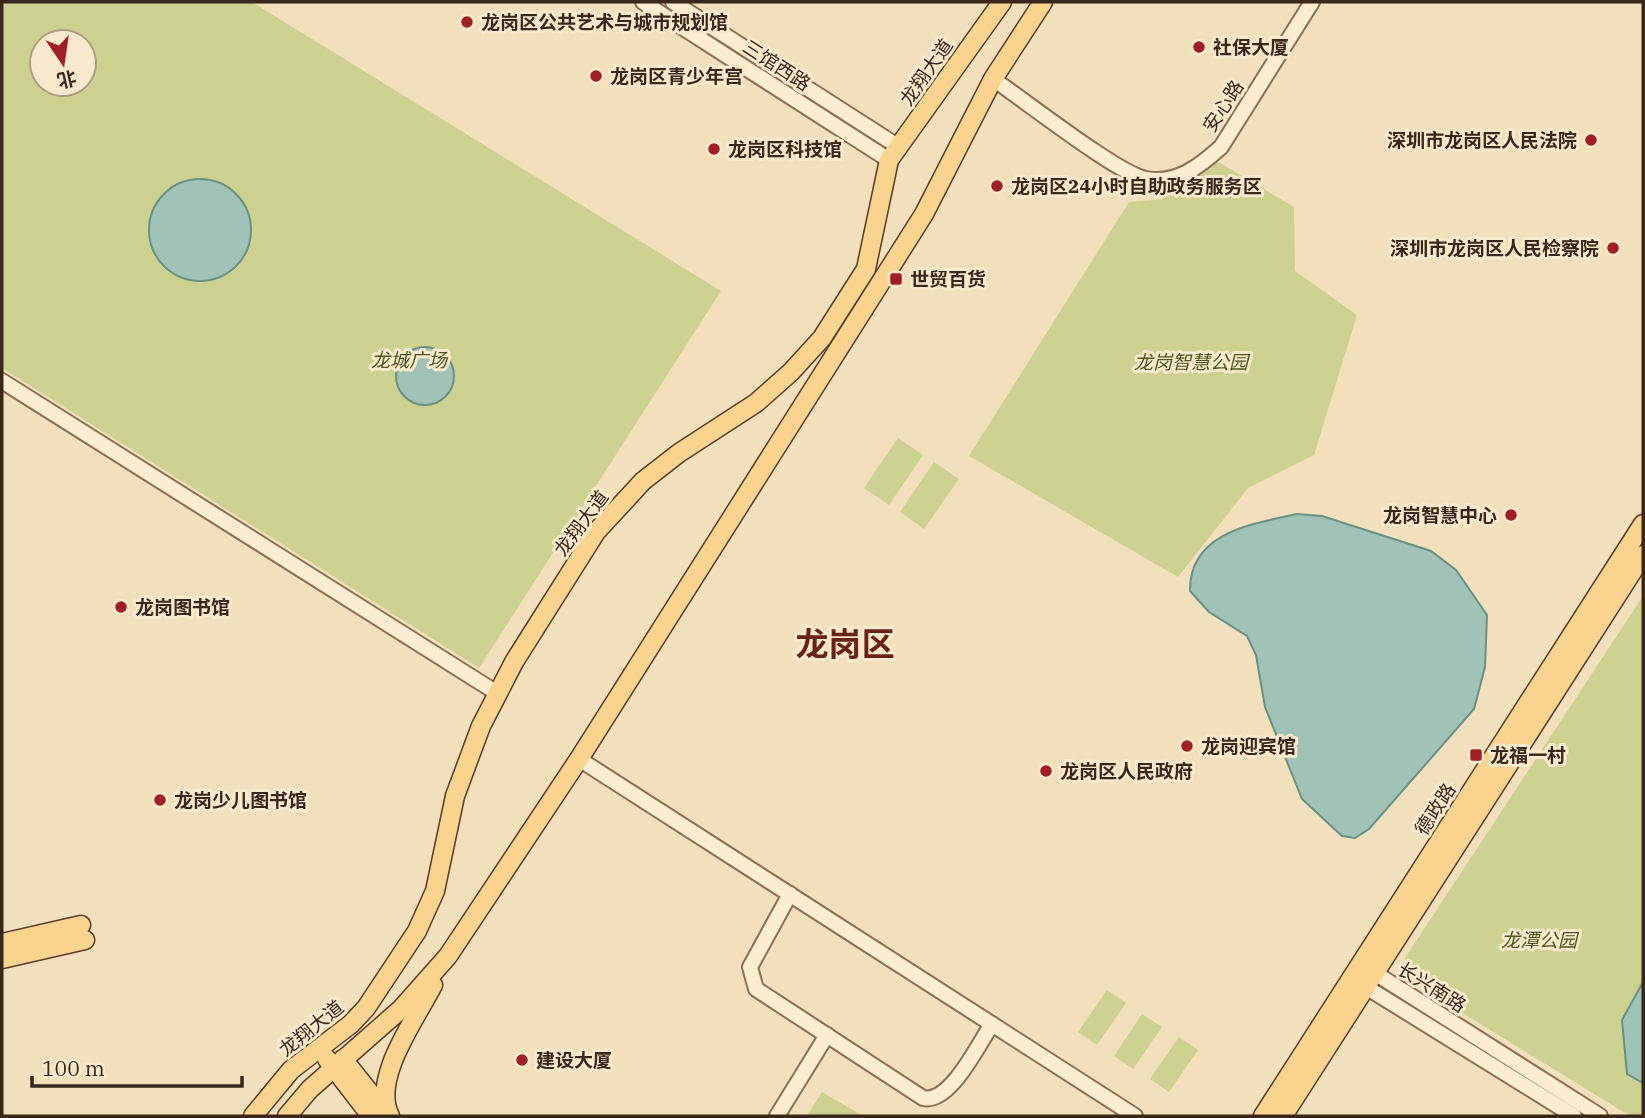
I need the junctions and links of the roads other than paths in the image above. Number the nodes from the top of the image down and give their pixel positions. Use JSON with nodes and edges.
{"nodes":[{"id":1,"x":643,"y":2,"type":"edge"},
{"id":2,"x":673,"y":2,"type":"edge"},
{"id":3,"x":1002,"y":2,"type":"edge"},
{"id":4,"x":1043,"y":2,"type":"edge"},
{"id":5,"x":1312,"y":2,"type":"edge"},
{"id":6,"x":993,"y":79,"type":"junction"},
{"id":7,"x":894,"y":154,"type":"junction"},
{"id":8,"x":2,"y":381,"type":"edge"},
{"id":9,"x":1643,"y":524,"type":"edge"},
{"id":10,"x":1643,"y":555,"type":"edge"},
{"id":11,"x":497,"y":692,"type":"junction"},
{"id":12,"x":579,"y":759,"type":"junction"},
{"id":13,"x":790,"y":894,"type":"junction"},
{"id":14,"x":2,"y":943,"type":"edge"},
{"id":15,"x":448,"y":956,"type":"junction"},
{"id":16,"x":2,"y":960,"type":"edge"},
{"id":17,"x":1356,"y":971,"type":"junction"},
{"id":18,"x":1370,"y":980,"type":"junction"},
{"id":19,"x":992,"y":1024,"type":"junction"},
{"id":20,"x":827,"y":1035,"type":"junction"},
{"id":21,"x":324,"y":1044,"type":"junction"},
{"id":22,"x":339,"y":1064,"type":"junction"},
{"id":23,"x":253,"y":1116,"type":"edge"},
{"id":24,"x":287,"y":1116,"type":"edge"},
{"id":25,"x":371,"y":1116,"type":"edge"},
{"id":26,"x":389,"y":1116,"type":"edge"},
{"id":27,"x":776,"y":1116,"type":"edge"},
{"id":28,"x":1135,"y":1116,"type":"edge"},
{"id":29,"x":1263,"y":1116,"type":"edge"},
{"id":30,"x":1283,"y":1116,"type":"edge"},
{"id":31,"x":1574,"y":1116,"type":"edge"},
{"id":32,"x":1600,"y":1116,"type":"edge"}],
"edges":[{"from":1,"to":7,"type":"street","name":"三馆西路"},
{"from":2,"to":7,"type":"street","name":"三馆西路"},
{"from":3,"to":7,"type":"main road","name":"龙翔大道"},
{"from":4,"to":6,"type":"main road"},
{"from":5,"to":6,"type":"street","name":"安心路"},
{"from":6,"to":12,"type":"main road"},
{"from":7,"to":11,"type":"main road","name":"龙翔大道"},
{"from":8,"to":11,"type":"street"},
{"from":9,"to":17,"type":"main road","name":"德政路"},
{"from":10,"to":18,"type":"main road","name":"德政路"},
{"from":11,"to":21,"type":"main road","name":"龙翔大道"},
{"from":12,"to":13,"type":"street"},
{"from":12,"to":15,"type":"main road"},
{"from":13,"to":19,"type":"street"},
{"from":13,"to":20,"type":"street"},
{"from":14,"to":16,"type":"main road"},
{"from":15,"to":22,"type":"main road"},
{"from":15,"to":26,"type":"main road"},
{"from":17,"to":18,"type":"street","name":"长兴南路"},
{"from":17,"to":29,"type":"main road","name":"德政路"},
{"from":18,"to":30,"type":"main road","name":"德政路"},
{"from":18,"to":31,"type":"street","name":"长兴南路"},
{"from":18,"to":32,"type":"street","name":"长兴南路"},
{"from":19,"to":20,"type":"street"},
{"from":19,"to":28,"type":"street"},
{"from":20,"to":27,"type":"street"},
{"from":21,"to":22,"type":"main road"},
{"from":21,"to":23,"type":"main road","name":"龙翔大道"},
{"from":22,"to":24,"type":"main road"},
{"from":22,"to":25,"type":"main road"},
{"from":22,"to":26,"type":"main road"}]}
